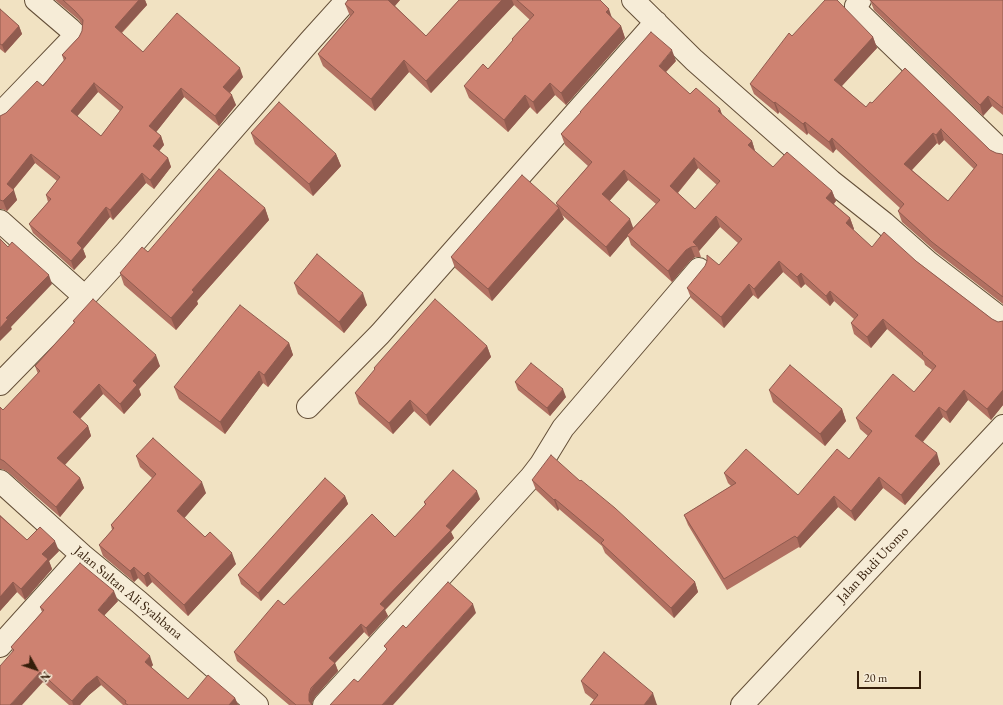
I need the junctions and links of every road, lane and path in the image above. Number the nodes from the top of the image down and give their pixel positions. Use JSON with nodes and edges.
{"nodes":[{"id":1,"x":36,"y":0,"type":"edge"},
{"id":2,"x":347,"y":0,"type":"edge"},
{"id":3,"x":633,"y":0,"type":"edge"},
{"id":4,"x":860,"y":0,"type":"edge"},
{"id":5,"x":656,"y":22,"type":"junction"},
{"id":6,"x":0,"y":114,"type":"edge"},
{"id":7,"x":1003,"y":152,"type":"edge"},
{"id":8,"x":0,"y":221,"type":"edge"},
{"id":9,"x":699,"y":269,"type":"dead end"},
{"id":10,"x":85,"y":297,"type":"junction"},
{"id":11,"x":1003,"y":320,"type":"edge"},
{"id":12,"x":0,"y":384,"type":"edge"},
{"id":13,"x":308,"y":407,"type":"dead end"},
{"id":14,"x":1003,"y":426,"type":"edge"},
{"id":15,"x":0,"y":481,"type":"edge"},
{"id":16,"x":82,"y":555,"type":"junction"},
{"id":17,"x":0,"y":646,"type":"edge"},
{"id":18,"x":253,"y":704,"type":"edge"},
{"id":19,"x":324,"y":705,"type":"edge"},
{"id":20,"x":742,"y":705,"type":"edge"}],
"edges":[{"from":1,"to":6,"type":"street"},
{"from":2,"to":10,"type":"street"},
{"from":3,"to":5,"type":"street"},
{"from":4,"to":7,"type":"street"},
{"from":5,"to":11,"type":"street"},
{"from":5,"to":13,"type":"street"},
{"from":8,"to":10,"type":"street"},
{"from":9,"to":19,"type":"street"},
{"from":10,"to":12,"type":"street"},
{"from":14,"to":20,"type":"street","name":"Jalan Budi Utomo"},
{"from":15,"to":16,"type":"street","name":"Jalan Sultan Ali Syahbana"},
{"from":16,"to":17,"type":"street"},
{"from":16,"to":18,"type":"street","name":"Jalan Sultan Ali Syahbana"}]}
